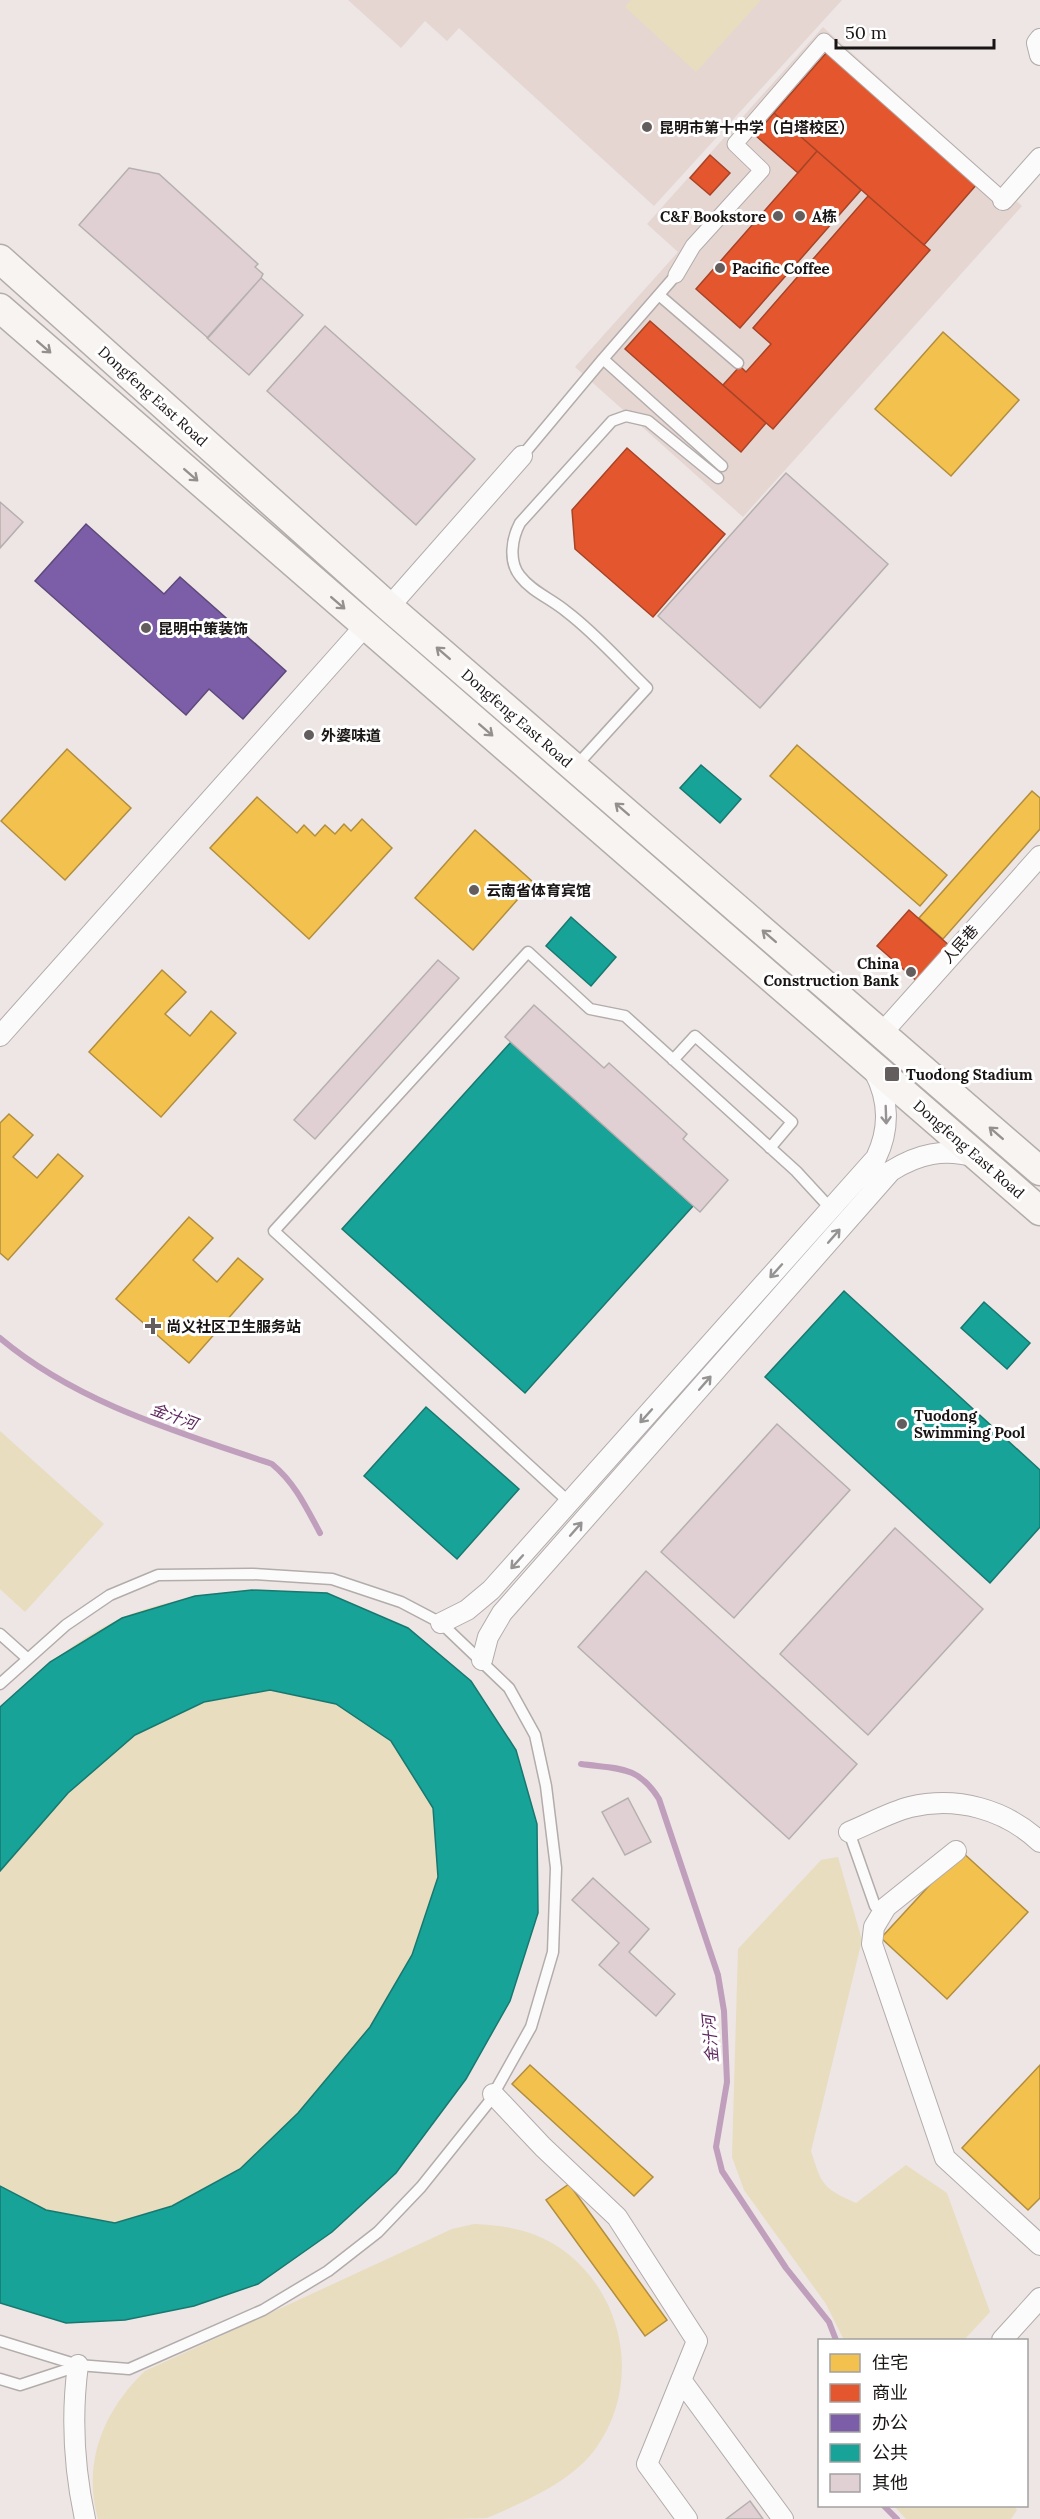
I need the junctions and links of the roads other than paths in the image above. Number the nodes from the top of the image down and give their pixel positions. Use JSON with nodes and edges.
{"nodes":[{"id":1,"x":1040,"y":39,"type":"edge"},
{"id":2,"x":1040,"y":55,"type":"edge"},
{"id":3,"x":1040,"y":158,"type":"edge"},
{"id":4,"x":1003,"y":200,"type":"joint"},
{"id":5,"x":0,"y":259,"type":"edge"},
{"id":6,"x":676,"y":275,"type":"joint"},
{"id":7,"x":659,"y":295,"type":"junction"},
{"id":8,"x":0,"y":308,"type":"edge"},
{"id":9,"x":603,"y":359,"type":"junction"},
{"id":10,"x":738,"y":363,"type":"dead end"},
{"id":11,"x":522,"y":456,"type":"joint"},
{"id":12,"x":722,"y":466,"type":"dead end"},
{"id":13,"x":718,"y":478,"type":"dead end"},
{"id":14,"x":389,"y":607,"type":"junction"},
{"id":15,"x":364,"y":626,"type":"junction"},
{"id":16,"x":575,"y":768,"type":"junction"},
{"id":17,"x":1040,"y":856,"type":"edge"},
{"id":18,"x":872,"y":1025,"type":"junction"},
{"id":19,"x":0,"y":1036,"type":"edge"},
{"id":20,"x":842,"y":1039,"type":"junction"},
{"id":21,"x":673,"y":1060,"type":"junction"},
{"id":22,"x":868,"y":1061,"type":"junction"},
{"id":23,"x":770,"y":1148,"type":"junction"},
{"id":24,"x":979,"y":1158,"type":"junction"},
{"id":25,"x":1040,"y":1171,"type":"edge"},
{"id":26,"x":831,"y":1209,"type":"junction"},
{"id":27,"x":1040,"y":1211,"type":"edge"},
{"id":28,"x":569,"y":1502,"type":"junction"},
{"id":29,"x":441,"y":1623,"type":"junction"},
{"id":30,"x":0,"y":1634,"type":"edge"},
{"id":31,"x":28,"y":1659,"type":"junction"},
{"id":32,"x":482,"y":1660,"type":"junction"},
{"id":33,"x":0,"y":1684,"type":"edge"},
{"id":34,"x":849,"y":1832,"type":"joint"},
{"id":35,"x":1040,"y":1842,"type":"edge"},
{"id":36,"x":956,"y":1851,"type":"dead end"},
{"id":37,"x":875,"y":1906,"type":"dead end"},
{"id":38,"x":493,"y":2094,"type":"junction"},
{"id":39,"x":1040,"y":2245,"type":"edge"},
{"id":40,"x":1040,"y":2298,"type":"edge"},
{"id":41,"x":1003,"y":2339,"type":"edge"},
{"id":42,"x":0,"y":2341,"type":"edge"},
{"id":43,"x":78,"y":2366,"type":"junction"},
{"id":44,"x":0,"y":2379,"type":"edge"},
{"id":45,"x":681,"y":2380,"type":"junction"},
{"id":46,"x":85,"y":2519,"type":"edge"},
{"id":47,"x":687,"y":2519,"type":"edge"},
{"id":48,"x":783,"y":2519,"type":"edge"}],
"edges":[{"from":1,"to":2,"type":"street"},
{"from":3,"to":4,"type":"street"},
{"from":4,"to":6,"type":"street"},
{"from":5,"to":14,"type":"main road","name":"Dongfeng East Road"},
{"from":6,"to":7,"type":"lane"},
{"from":7,"to":9,"type":"lane"},
{"from":7,"to":10,"type":"lane"},
{"from":8,"to":15,"type":"main road","name":"Dongfeng East Road","one_way":true},
{"from":9,"to":11,"type":"lane"},
{"from":9,"to":12,"type":"lane"},
{"from":11,"to":14,"type":"street"},
{"from":13,"to":16,"type":"lane"},
{"from":16,"to":14,"type":"main road","name":"Dongfeng East Road","one_way":true},
{"from":15,"to":19,"type":"street"},
{"from":15,"to":20,"type":"main road","name":"Dongfeng East Road","one_way":true},
{"from":18,"to":16,"type":"main road","name":"Dongfeng East Road","one_way":true},
{"from":17,"to":18,"type":"street","name":"人民巷"},
{"from":18,"to":20,"type":"main road"},
{"from":25,"to":18,"type":"main road","name":"Dongfeng East Road","one_way":true},
{"from":20,"to":22,"type":"main road","name":"Dongfeng East Road"},
{"from":21,"to":23,"type":"lane"},
{"from":21,"to":23,"type":"lane"},
{"from":21,"to":28,"type":"lane"},
{"from":22,"to":24,"type":"main road","name":"Dongfeng East Road"},
{"from":22,"to":26,"type":"street","one_way":true},
{"from":23,"to":26,"type":"lane"},
{"from":24,"to":27,"type":"main road","name":"Dongfeng East Road"},
{"from":32,"to":24,"type":"street","one_way":true},
{"from":26,"to":28,"type":"street","one_way":true},
{"from":28,"to":29,"type":"street","one_way":true},
{"from":29,"to":31,"type":"lane"},
{"from":29,"to":32,"type":"lane"},
{"from":30,"to":31,"type":"lane"},
{"from":31,"to":33,"type":"lane"},
{"from":32,"to":38,"type":"lane"},
{"from":34,"to":35,"type":"street"},
{"from":34,"to":37,"type":"lane"},
{"from":36,"to":39,"type":"street"},
{"from":38,"to":43,"type":"lane"},
{"from":38,"to":45,"type":"street"},
{"from":40,"to":41,"type":"street"},
{"from":42,"to":43,"type":"lane"},
{"from":43,"to":44,"type":"lane"},
{"from":43,"to":46,"type":"street"},
{"from":45,"to":47,"type":"street"},
{"from":45,"to":48,"type":"street"}]}
